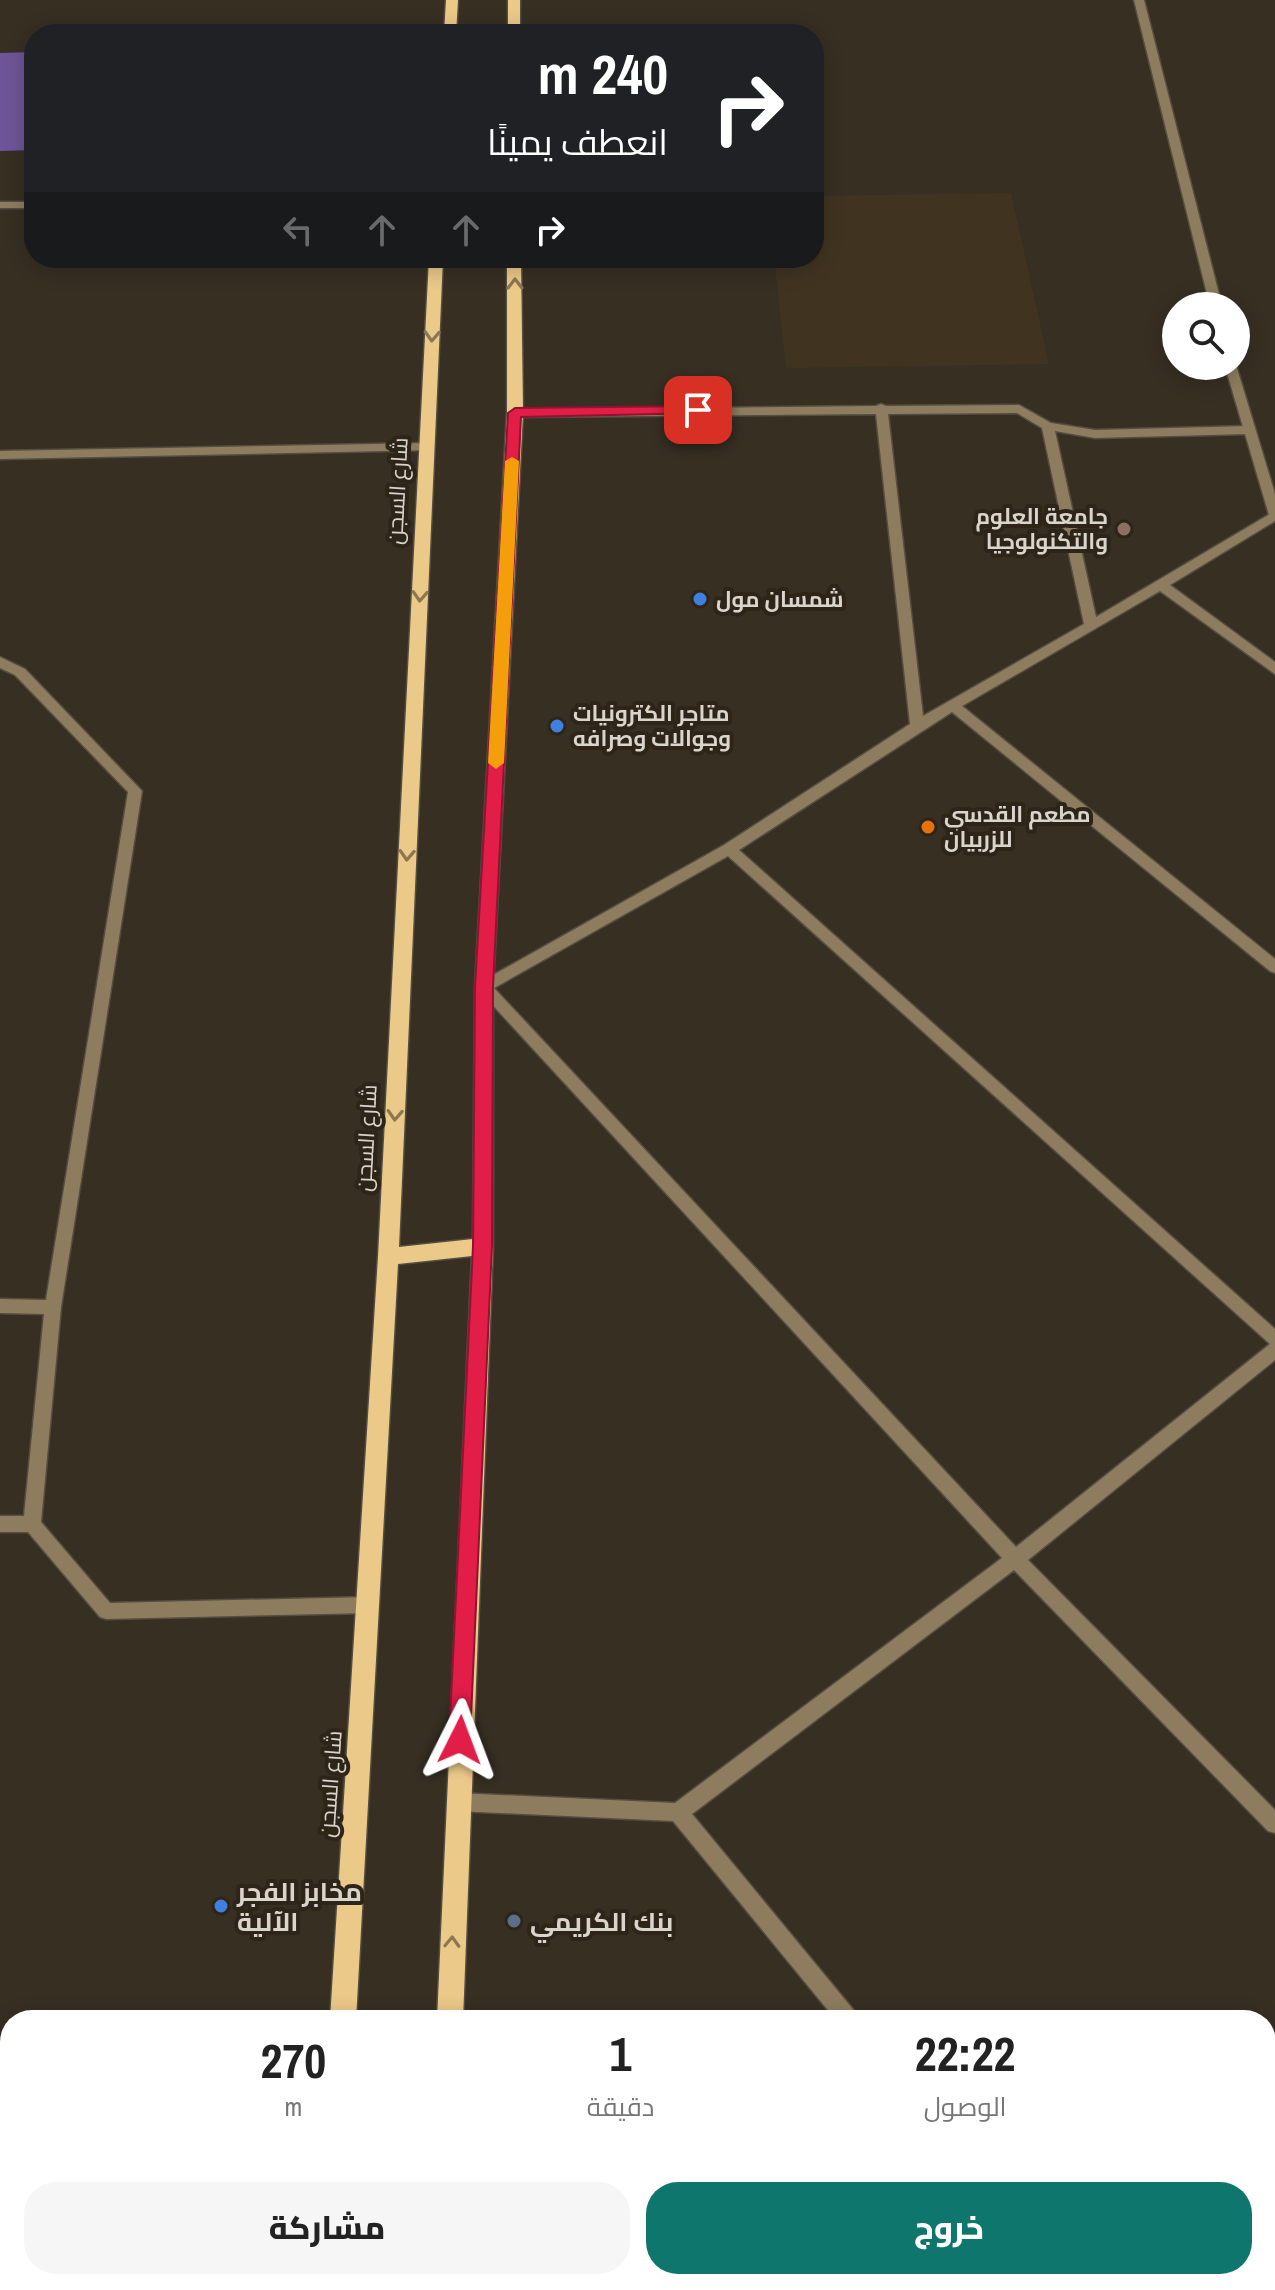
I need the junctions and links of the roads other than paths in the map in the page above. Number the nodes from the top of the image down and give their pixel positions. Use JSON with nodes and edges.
{"nodes":[{"id":1,"x":452,"y":0,"type":"edge"},
{"id":2,"x":514,"y":0,"type":"edge"},
{"id":3,"x":1139,"y":0,"type":"edge"},
{"id":4,"x":451,"y":24,"type":"edge"},
{"id":5,"x":514,"y":24,"type":"edge"},
{"id":6,"x":0,"y":205,"type":"edge"},
{"id":7,"x":24,"y":205,"type":"edge"},
{"id":8,"x":436,"y":268,"type":"edge"},
{"id":9,"x":514,"y":268,"type":"edge"},
{"id":10,"x":1212,"y":292,"type":"edge"},
{"id":11,"x":1235,"y":380,"type":"edge"},
{"id":12,"x":881,"y":408,"type":"junction"},
{"id":13,"x":515,"y":413,"type":"junction"},
{"id":14,"x":1048,"y":426,"type":"junction"},
{"id":15,"x":1248,"y":430,"type":"junction"},
{"id":16,"x":427,"y":447,"type":"junction"},
{"id":17,"x":0,"y":455,"type":"edge"},
{"id":18,"x":1275,"y":515,"type":"edge"},
{"id":19,"x":1161,"y":585,"type":"junction"},
{"id":20,"x":1091,"y":626,"type":"junction"},
{"id":21,"x":0,"y":662,"type":"edge"},
{"id":22,"x":1275,"y":669,"type":"edge"},
{"id":23,"x":952,"y":705,"type":"junction"},
{"id":24,"x":917,"y":726,"type":"junction"},
{"id":25,"x":729,"y":849,"type":"junction"},
{"id":26,"x":1275,"y":967,"type":"edge"},
{"id":27,"x":484,"y":987,"type":"junction"},
{"id":28,"x":483,"y":1246,"type":"junction"},
{"id":29,"x":388,"y":1257,"type":"junction"},
{"id":30,"x":0,"y":1306,"type":"edge"},
{"id":31,"x":53,"y":1307,"type":"junction"},
{"id":32,"x":1275,"y":1339,"type":"edge"},
{"id":33,"x":1275,"y":1350,"type":"edge"},
{"id":34,"x":0,"y":1524,"type":"edge"},
{"id":35,"x":32,"y":1524,"type":"junction"},
{"id":36,"x":1015,"y":1559,"type":"junction"},
{"id":37,"x":369,"y":1605,"type":"junction"},
{"id":38,"x":457,"y":1802,"type":"junction"},
{"id":39,"x":678,"y":1812,"type":"junction"},
{"id":40,"x":1275,"y":1824,"type":"edge"},
{"id":41,"x":344,"y":2010,"type":"edge"},
{"id":42,"x":450,"y":2010,"type":"edge"},
{"id":43,"x":841,"y":2010,"type":"edge"}],
"edges":[{"from":1,"to":4,"type":"main road"},
{"from":2,"to":5,"type":"main road"},
{"from":3,"to":10,"type":"street"},
{"from":6,"to":7,"type":"street"},
{"from":8,"to":16,"type":"main road","name":"شارع السجن","one_way":true},
{"from":13,"to":9,"type":"main road","one_way":true},
{"from":11,"to":15,"type":"street"},
{"from":12,"to":13,"type":"street"},
{"from":12,"to":14,"type":"street"},
{"from":12,"to":24,"type":"street"},
{"from":13,"to":27,"type":"main road"},
{"from":14,"to":15,"type":"street"},
{"from":14,"to":20,"type":"street"},
{"from":15,"to":18,"type":"street"},
{"from":16,"to":17,"type":"street"},
{"from":16,"to":29,"type":"main road","name":"شارع السجن","one_way":true},
{"from":18,"to":19,"type":"street"},
{"from":19,"to":20,"type":"street"},
{"from":19,"to":22,"type":"street"},
{"from":20,"to":23,"type":"street"},
{"from":21,"to":31,"type":"street"},
{"from":23,"to":24,"type":"street"},
{"from":23,"to":26,"type":"street"},
{"from":24,"to":25,"type":"street"},
{"from":25,"to":27,"type":"street"},
{"from":25,"to":32,"type":"street"},
{"from":27,"to":28,"type":"main road"},
{"from":27,"to":36,"type":"street"},
{"from":28,"to":29,"type":"main road"},
{"from":28,"to":38,"type":"main road"},
{"from":29,"to":37,"type":"main road","name":"شارع السجن"},
{"from":30,"to":31,"type":"street"},
{"from":31,"to":35,"type":"street"},
{"from":33,"to":36,"type":"street"},
{"from":34,"to":35,"type":"street"},
{"from":35,"to":37,"type":"street"},
{"from":36,"to":39,"type":"street"},
{"from":36,"to":40,"type":"street"},
{"from":37,"to":41,"type":"main road","name":"شارع السجن"},
{"from":38,"to":39,"type":"street"},
{"from":42,"to":38,"type":"main road","one_way":true},
{"from":39,"to":43,"type":"street"}]}
